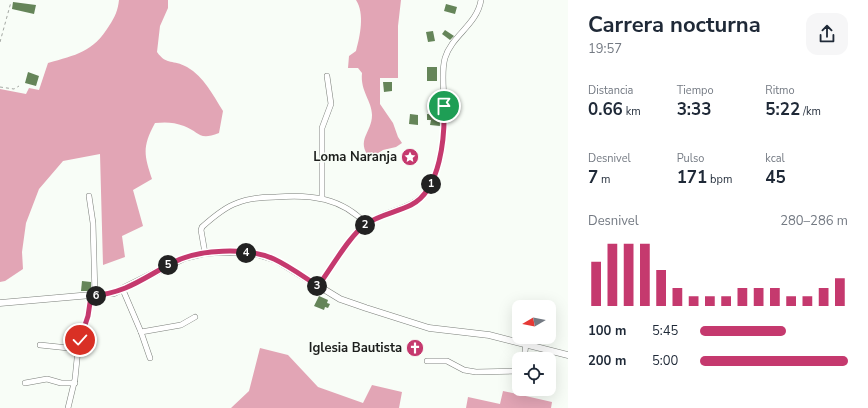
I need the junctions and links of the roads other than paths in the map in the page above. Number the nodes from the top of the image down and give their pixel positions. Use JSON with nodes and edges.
{"nodes":[{"id":1,"x":481,"y":0,"type":"edge"},
{"id":2,"x":327,"y":76,"type":"dead end"},
{"id":3,"x":89,"y":196,"type":"dead end"},
{"id":4,"x":322,"y":197,"type":"junction"},
{"id":5,"x":366,"y":224,"type":"junction"},
{"id":6,"x":205,"y":253,"type":"junction"},
{"id":7,"x":318,"y":286,"type":"junction"},
{"id":8,"x":123,"y":290,"type":"junction"},
{"id":9,"x":93,"y":296,"type":"junction"},
{"id":10,"x":0,"y":303,"type":"edge"},
{"id":11,"x":195,"y":317,"type":"dead end"},
{"id":12,"x":141,"y":332,"type":"junction"},
{"id":13,"x":512,"y":341,"type":"edge"},
{"id":14,"x":526,"y":344,"type":"joint"},
{"id":15,"x":40,"y":345,"type":"dead end"},
{"id":16,"x":78,"y":349,"type":"junction"},
{"id":17,"x":525,"y":352,"type":"edge"},
{"id":18,"x":568,"y":355,"type":"edge"},
{"id":19,"x":150,"y":358,"type":"dead end"},
{"id":20,"x":428,"y":361,"type":"dead end"},
{"id":21,"x":512,"y":371,"type":"edge"},
{"id":22,"x":25,"y":383,"type":"dead end"},
{"id":23,"x":75,"y":383,"type":"junction"},
{"id":24,"x":68,"y":408,"type":"edge"}],
"edges":[{"from":1,"to":5,"type":"street"},
{"from":2,"to":4,"type":"street"},
{"from":3,"to":9,"type":"street"},
{"from":4,"to":5,"type":"street"},
{"from":4,"to":6,"type":"street"},
{"from":5,"to":7,"type":"street"},
{"from":6,"to":7,"type":"main road"},
{"from":6,"to":8,"type":"main road"},
{"from":7,"to":13,"type":"main road"},
{"from":8,"to":9,"type":"main road"},
{"from":8,"to":12,"type":"street"},
{"from":9,"to":10,"type":"main road"},
{"from":9,"to":16,"type":"street"},
{"from":11,"to":12,"type":"street"},
{"from":12,"to":19,"type":"street"},
{"from":14,"to":17,"type":"street"},
{"from":14,"to":18,"type":"main road"},
{"from":15,"to":16,"type":"street"},
{"from":16,"to":23,"type":"street"},
{"from":20,"to":21,"type":"street"},
{"from":22,"to":23,"type":"street"},
{"from":23,"to":24,"type":"street"}]}
